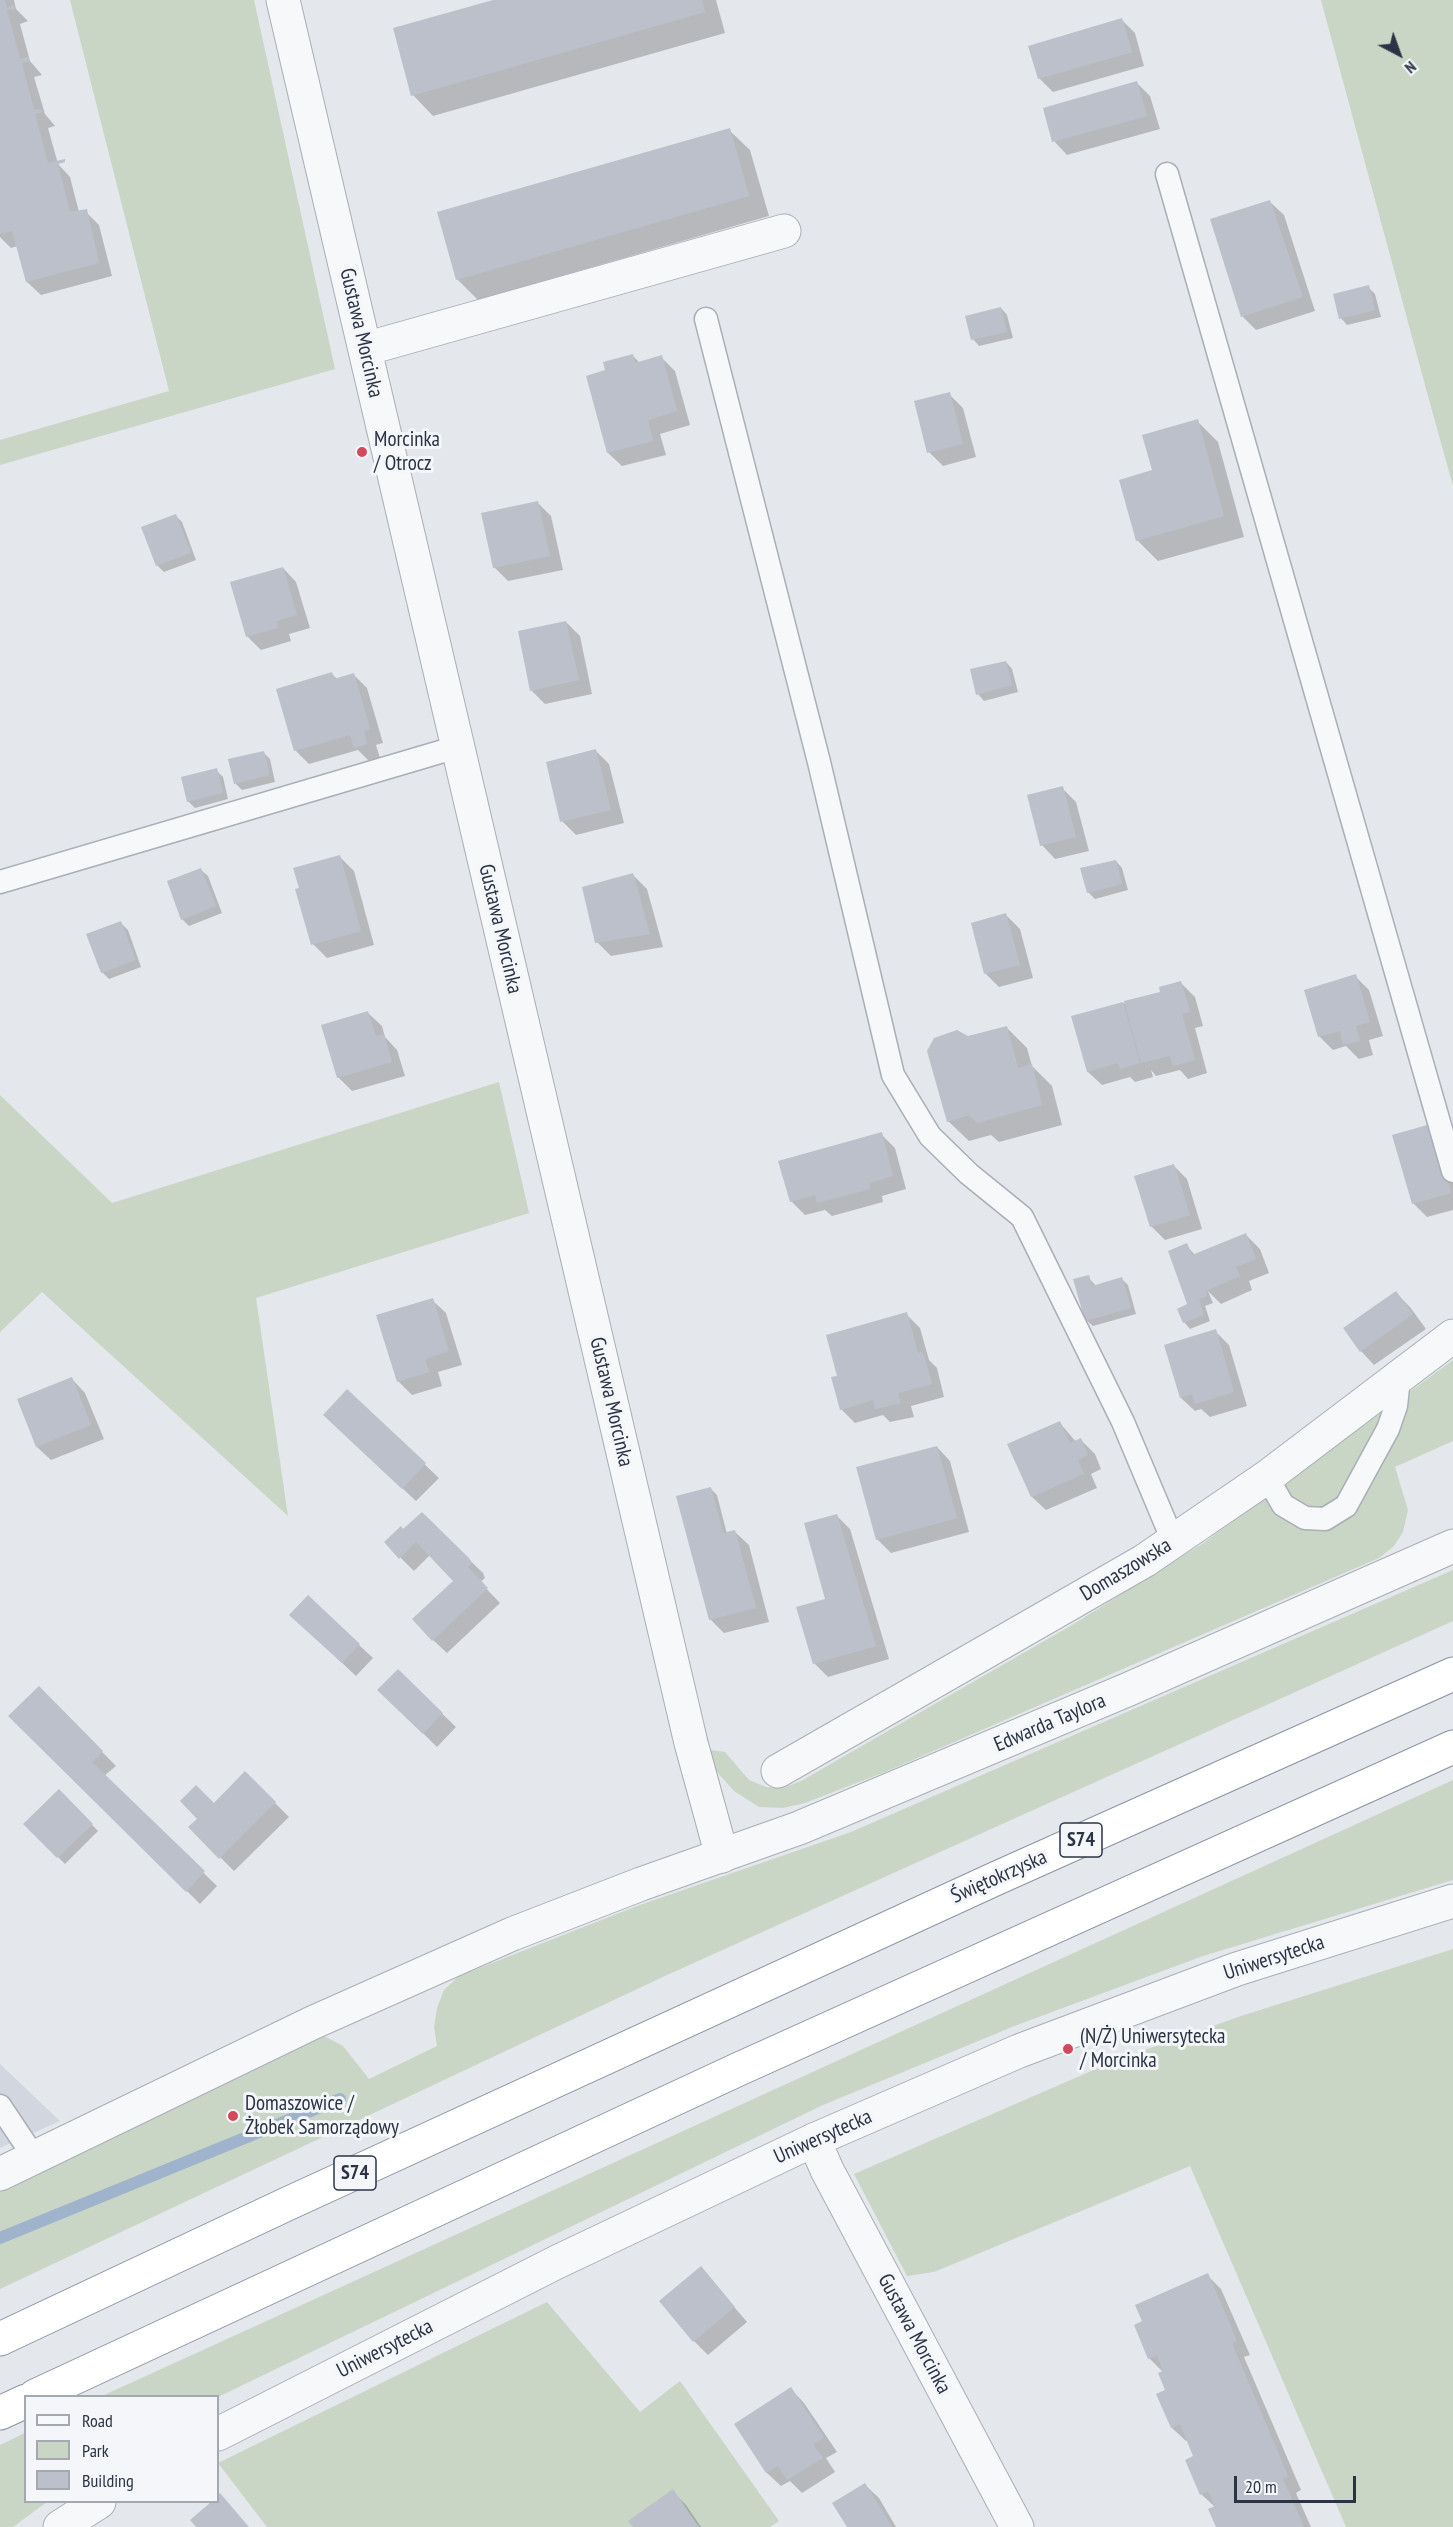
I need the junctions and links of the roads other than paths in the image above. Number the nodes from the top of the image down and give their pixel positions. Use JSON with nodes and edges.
{"nodes":[{"id":1,"x":283,"y":0,"type":"edge"},
{"id":2,"x":1167,"y":174,"type":"dead end"},
{"id":3,"x":784,"y":231,"type":"dead end"},
{"id":4,"x":706,"y":319,"type":"dead end"},
{"id":5,"x":365,"y":349,"type":"junction"},
{"id":6,"x":458,"y":747,"type":"junction"},
{"id":7,"x":0,"y":882,"type":"edge"},
{"id":8,"x":1453,"y":1171,"type":"edge"},
{"id":9,"x":1453,"y":1336,"type":"edge"},
{"id":10,"x":1399,"y":1378,"type":"junction"},
{"id":11,"x":1267,"y":1477,"type":"junction"},
{"id":12,"x":1173,"y":1541,"type":"junction"},
{"id":13,"x":1453,"y":1546,"type":"edge"},
{"id":14,"x":1453,"y":1674,"type":"edge"},
{"id":15,"x":1453,"y":1747,"type":"edge"},
{"id":16,"x":778,"y":1771,"type":"dead end"},
{"id":17,"x":722,"y":1856,"type":"junction"},
{"id":18,"x":1453,"y":1901,"type":"edge"},
{"id":19,"x":0,"y":2106,"type":"edge"},
{"id":20,"x":814,"y":2140,"type":"junction"},
{"id":21,"x":34,"y":2157,"type":"junction"},
{"id":22,"x":0,"y":2174,"type":"edge"},
{"id":23,"x":0,"y":2339,"type":"edge"},
{"id":24,"x":40,"y":2395,"type":"edge"},
{"id":25,"x":24,"y":2402,"type":"edge"},
{"id":26,"x":0,"y":2413,"type":"edge"},
{"id":27,"x":219,"y":2433,"type":"edge"},
{"id":28,"x":97,"y":2503,"type":"edge"},
{"id":29,"x":60,"y":2527,"type":"edge"},
{"id":30,"x":1017,"y":2527,"type":"edge"}],
"edges":[{"from":1,"to":5,"type":"street","name":"Gustawa Morcinka"},
{"from":2,"to":8,"type":"lane"},
{"from":3,"to":5,"type":"street"},
{"from":4,"to":12,"type":"lane"},
{"from":5,"to":6,"type":"street","name":"Gustawa Morcinka"},
{"from":6,"to":7,"type":"lane"},
{"from":6,"to":17,"type":"street","name":"Gustawa Morcinka"},
{"from":9,"to":10,"type":"street","name":"Domaszowska"},
{"from":10,"to":11,"type":"street","name":"Domaszowska"},
{"from":10,"to":11,"type":"lane"},
{"from":11,"to":12,"type":"street","name":"Domaszowska"},
{"from":12,"to":16,"type":"street","name":"Domaszowska"},
{"from":13,"to":17,"type":"street","name":"Edwarda Taylora"},
{"from":14,"to":23,"type":"highway","name":"Świętokrzyska","number":"S74"},
{"from":15,"to":24,"type":"highway"},
{"from":17,"to":21,"type":"street","name":"Edwarda Taylora"},
{"from":18,"to":20,"type":"street","name":"Uniwersytecka"},
{"from":19,"to":21,"type":"lane"},
{"from":20,"to":27,"type":"street","name":"Uniwersytecka"},
{"from":20,"to":30,"type":"street","name":"Gustawa Morcinka"},
{"from":21,"to":22,"type":"street","name":"Edwarda Taylora"},
{"from":25,"to":26,"type":"highway"},
{"from":28,"to":29,"type":"street"}]}
